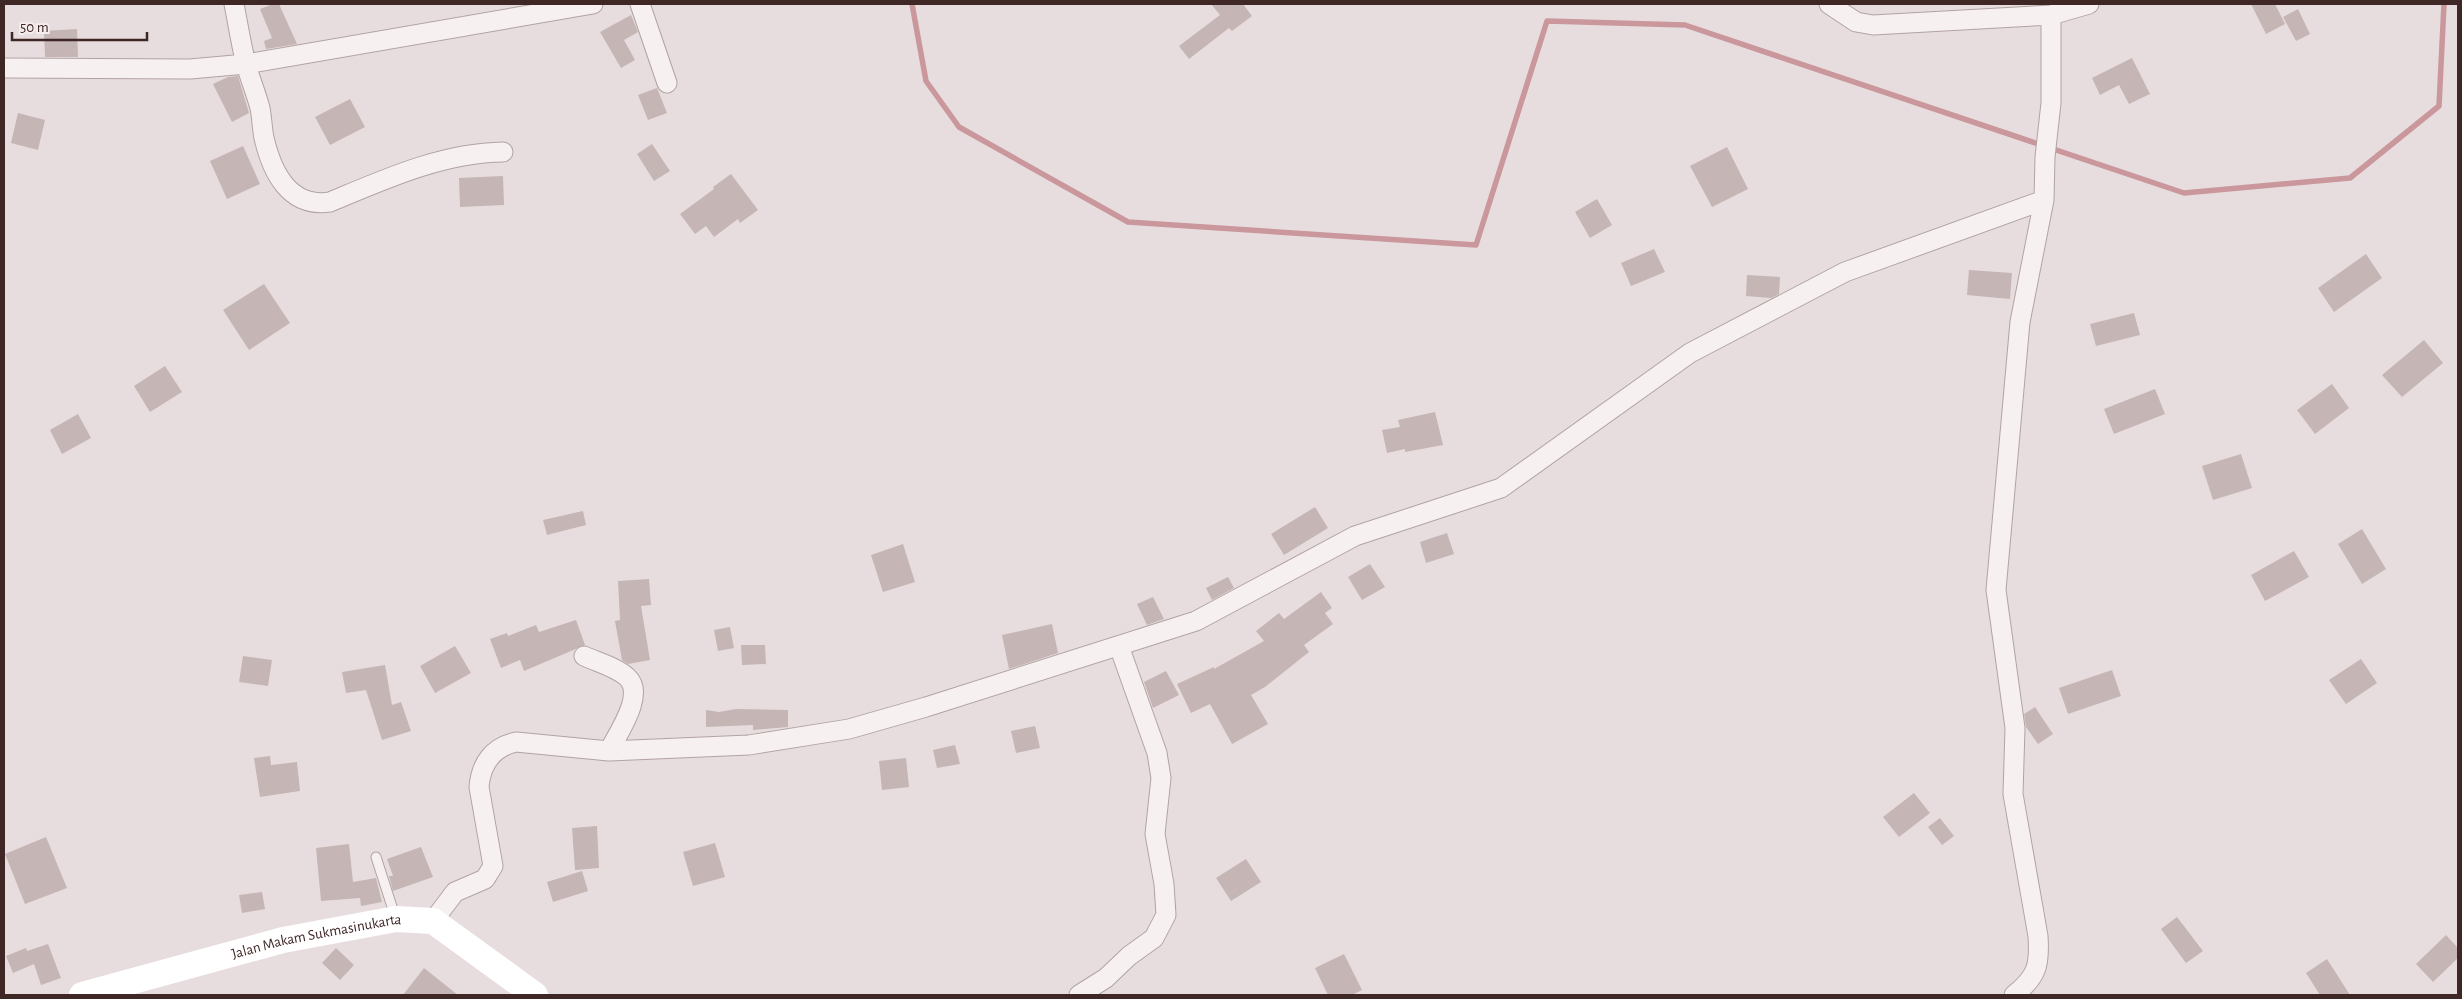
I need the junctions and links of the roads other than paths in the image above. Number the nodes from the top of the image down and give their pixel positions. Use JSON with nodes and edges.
{"nodes":[{"id":1,"x":234,"y":4,"type":"edge"},
{"id":2,"x":593,"y":4,"type":"edge"},
{"id":3,"x":640,"y":4,"type":"edge"},
{"id":4,"x":1829,"y":4,"type":"edge"},
{"id":5,"x":2089,"y":4,"type":"edge"},
{"id":6,"x":537,"y":9,"type":"edge"},
{"id":7,"x":2051,"y":15,"type":"junction"},
{"id":8,"x":246,"y":64,"type":"junction"},
{"id":9,"x":4,"y":68,"type":"edge"},
{"id":10,"x":667,"y":83,"type":"dead end"},
{"id":11,"x":503,"y":152,"type":"dead end"},
{"id":12,"x":2044,"y":200,"type":"junction"},
{"id":13,"x":1119,"y":646,"type":"junction"},
{"id":14,"x":584,"y":656,"type":"dead end"},
{"id":15,"x":609,"y":751,"type":"junction"},
{"id":16,"x":376,"y":857,"type":"dead end"},
{"id":17,"x":396,"y":919,"type":"junction"},
{"id":18,"x":433,"y":921,"type":"junction"},
{"id":19,"x":82,"y":995,"type":"edge"},
{"id":20,"x":535,"y":995,"type":"edge"},
{"id":21,"x":1078,"y":995,"type":"edge"},
{"id":22,"x":2014,"y":995,"type":"edge"}],
"edges":[{"from":1,"to":8,"type":"street"},
{"from":2,"to":6,"type":"street"},
{"from":3,"to":10,"type":"street"},
{"from":4,"to":7,"type":"street"},
{"from":5,"to":7,"type":"street"},
{"from":6,"to":8,"type":"street"},
{"from":7,"to":12,"type":"street"},
{"from":8,"to":9,"type":"street"},
{"from":8,"to":11,"type":"street"},
{"from":12,"to":13,"type":"street"},
{"from":12,"to":22,"type":"street"},
{"from":13,"to":15,"type":"street"},
{"from":13,"to":21,"type":"street"},
{"from":14,"to":15,"type":"street"},
{"from":15,"to":18,"type":"street"},
{"from":16,"to":17,"type":"lane"},
{"from":17,"to":18,"type":"street","name":"Jalan Makam Sukmasinukarta"},
{"from":17,"to":19,"type":"street","name":"Jalan Makam Sukmasinukarta"},
{"from":18,"to":20,"type":"street"}]}
